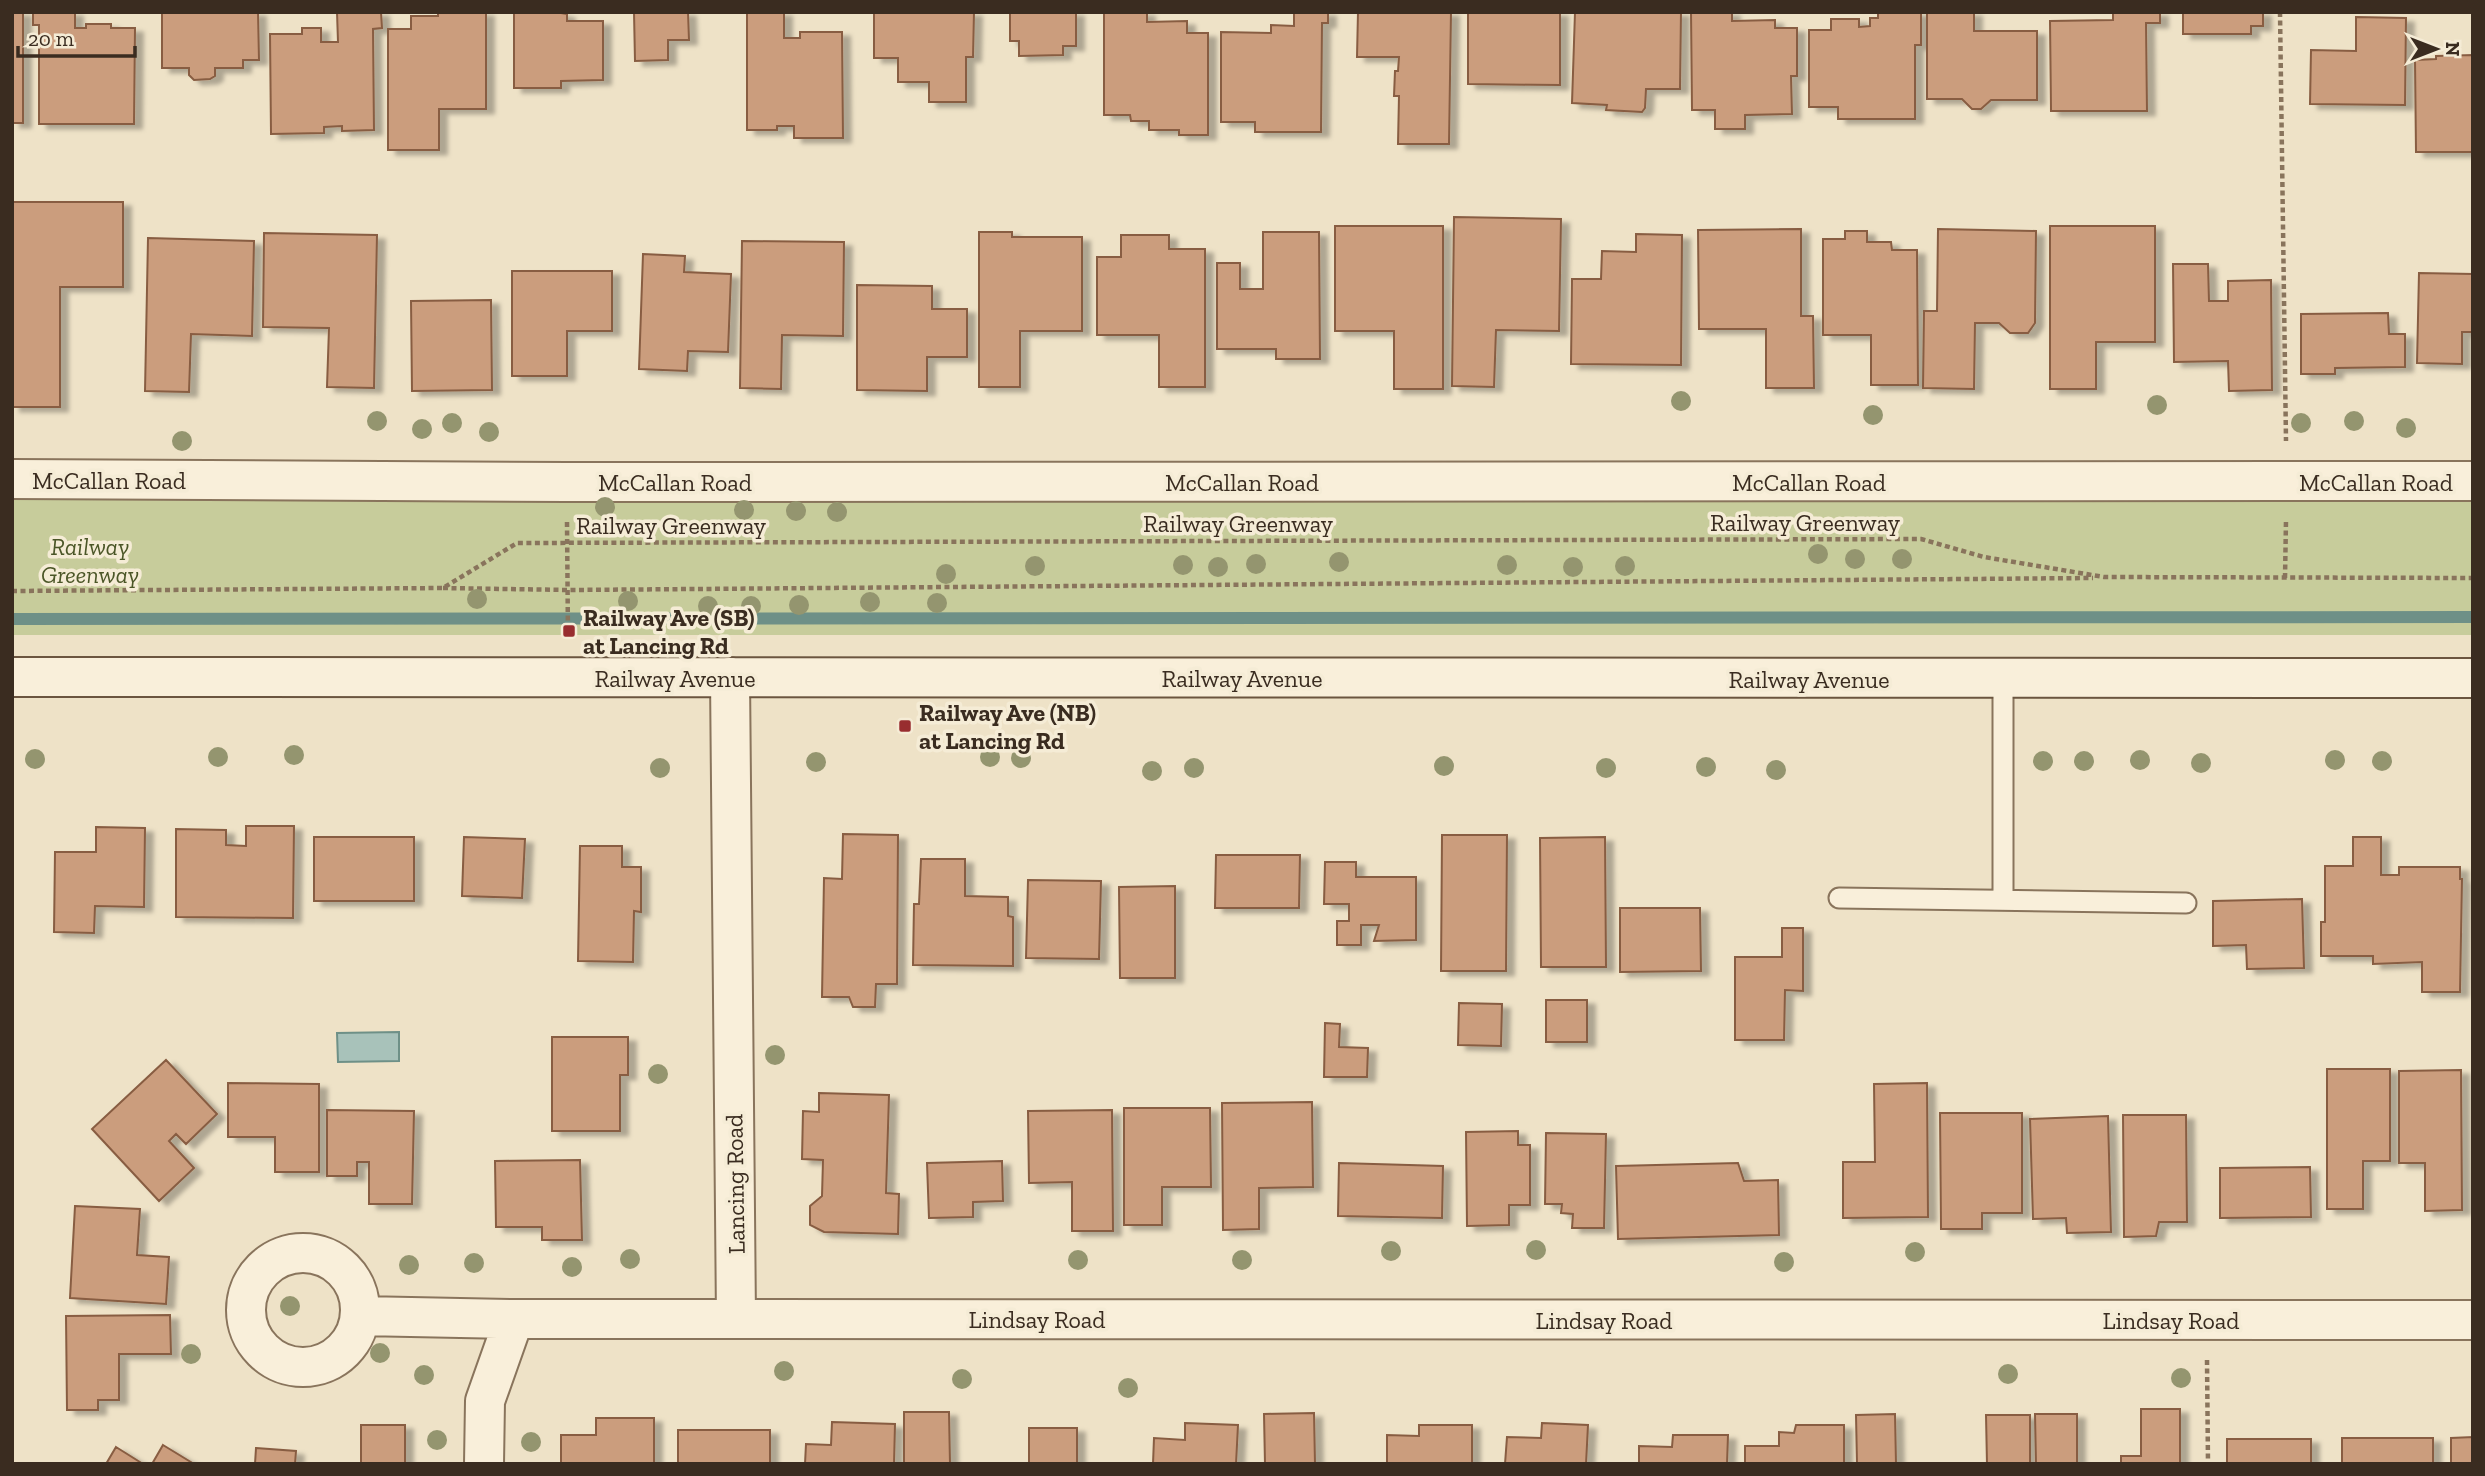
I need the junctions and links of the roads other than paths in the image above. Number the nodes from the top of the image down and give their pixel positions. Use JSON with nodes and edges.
{"nodes":[{"id":1,"x":12,"y":480,"type":"edge"},
{"id":2,"x":2473,"y":481,"type":"edge"},
{"id":3,"x":12,"y":677,"type":"edge"},
{"id":4,"x":730,"y":677,"type":"junction"},
{"id":5,"x":2473,"y":678,"type":"edge"},
{"id":6,"x":2003,"y":679,"type":"junction"},
{"id":7,"x":1839,"y":898,"type":"dead end"},
{"id":8,"x":2003,"y":900,"type":"junction"},
{"id":9,"x":2186,"y":903,"type":"dead end"},
{"id":10,"x":361,"y":1316,"type":"dead end"},
{"id":11,"x":514,"y":1319,"type":"junction"},
{"id":12,"x":736,"y":1319,"type":"junction"},
{"id":13,"x":2473,"y":1320,"type":"edge"},
{"id":14,"x":484,"y":1464,"type":"edge"}],
"edges":[{"from":1,"to":2,"type":"street","name":"McCallan Road"},
{"from":3,"to":4,"type":"street","name":"Railway Avenue"},
{"from":4,"to":6,"type":"street","name":"Railway Avenue"},
{"from":4,"to":12,"type":"street","name":"Lancing Road"},
{"from":5,"to":6,"type":"street","name":"Railway Avenue"},
{"from":6,"to":8,"type":"lane"},
{"from":7,"to":8,"type":"lane"},
{"from":8,"to":9,"type":"lane"},
{"from":10,"to":11,"type":"street"},
{"from":11,"to":12,"type":"street"},
{"from":11,"to":14,"type":"street"},
{"from":12,"to":13,"type":"street","name":"Lindsay Road"}]}
